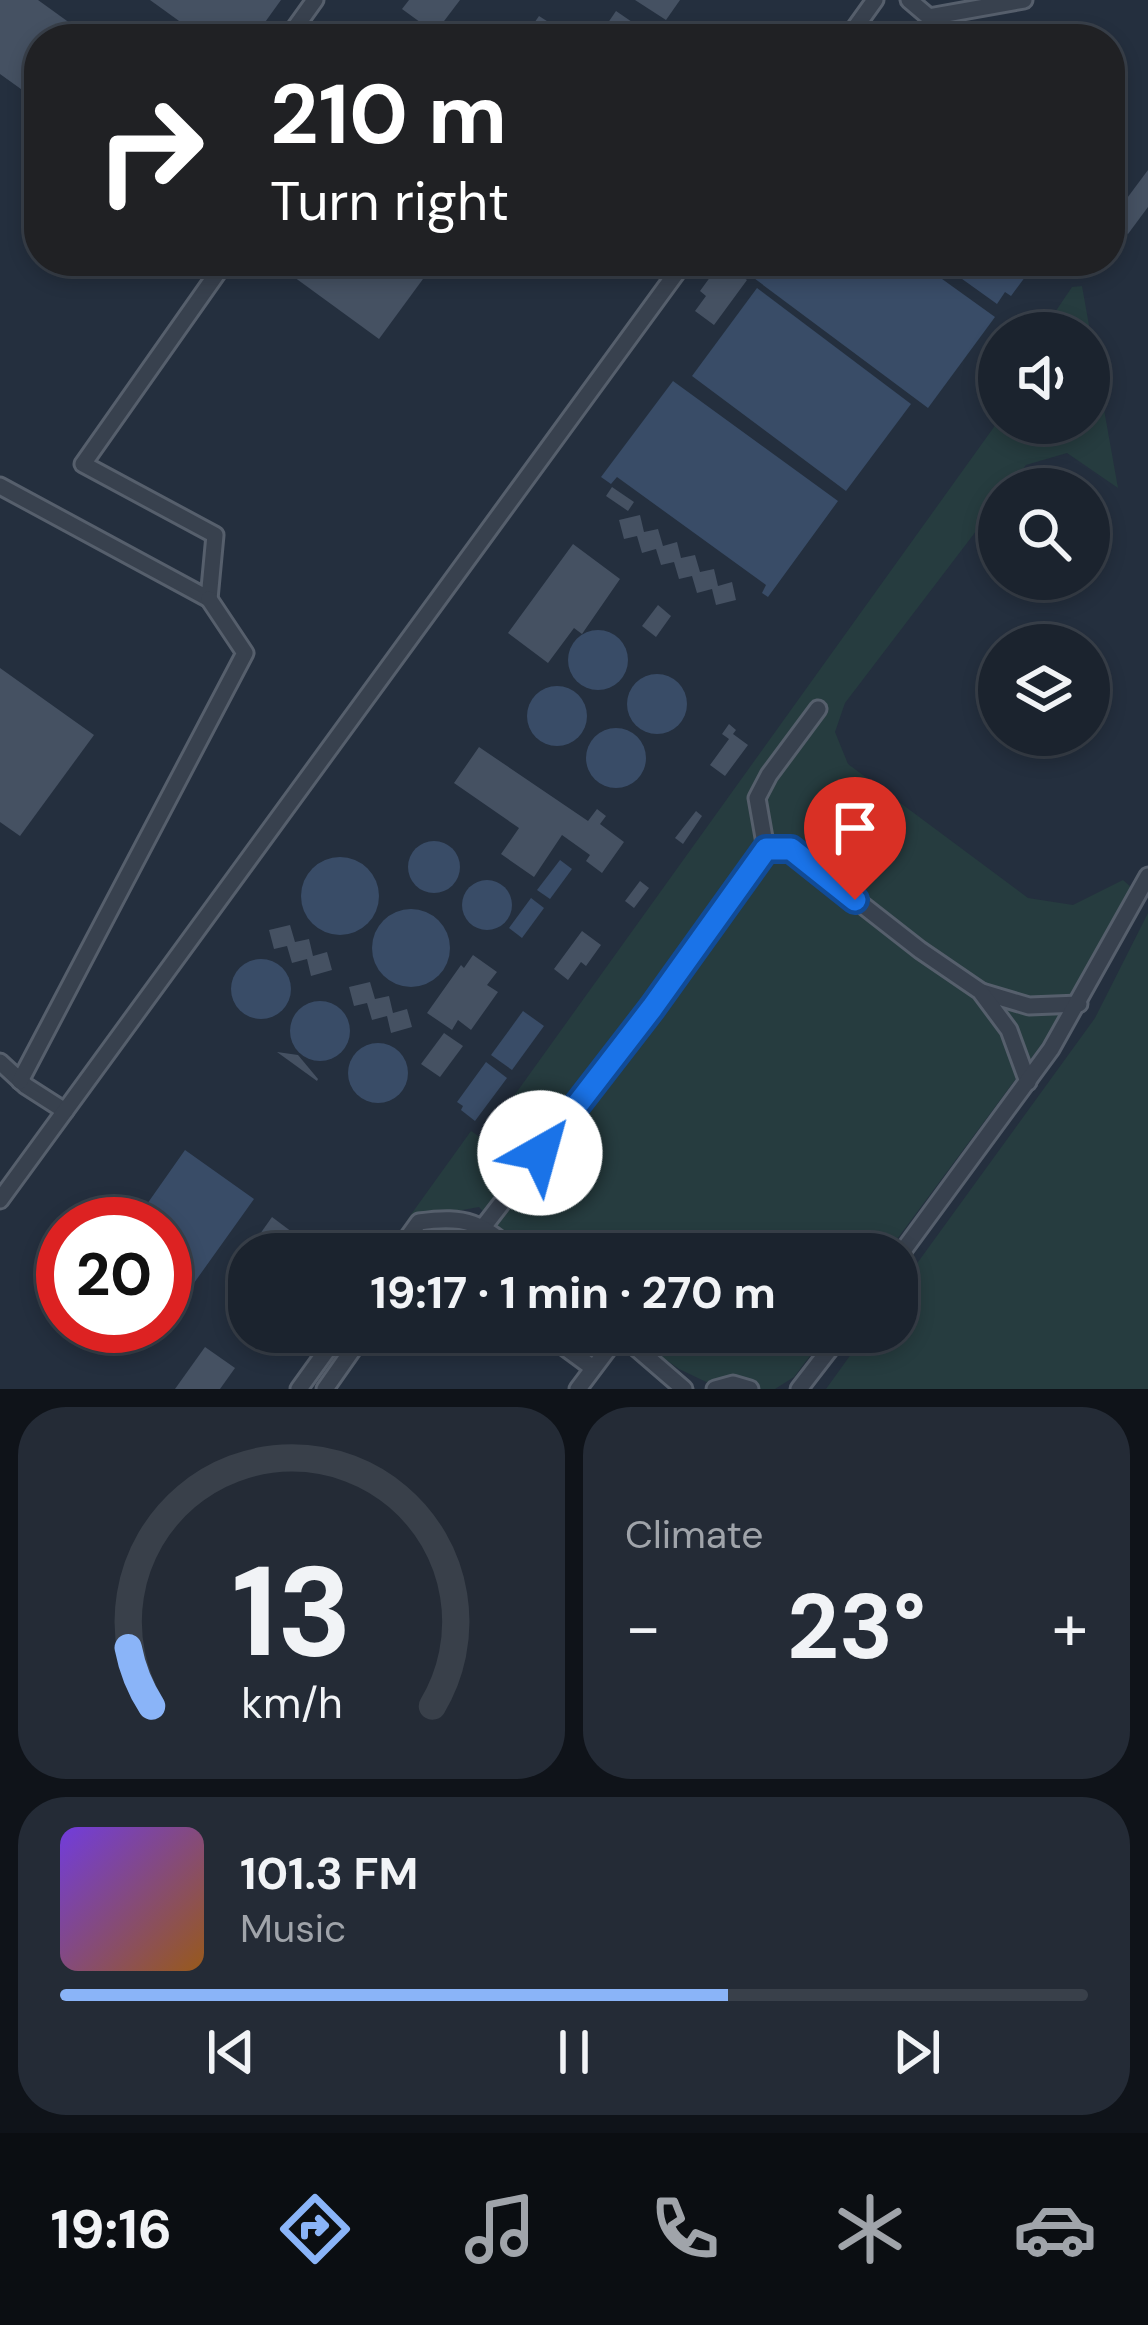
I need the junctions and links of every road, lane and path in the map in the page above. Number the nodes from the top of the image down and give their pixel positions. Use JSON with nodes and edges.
{"nodes":[{"id":1,"x":909,"y":0,"type":"edge"},
{"id":2,"x":1024,"y":0,"type":"edge"},
{"id":3,"x":215,"y":276,"type":"edge"},
{"id":4,"x":674,"y":276,"type":"edge"},
{"id":5,"x":0,"y":486,"type":"edge"},
{"id":6,"x":209,"y":599,"type":"junction"},
{"id":7,"x":818,"y":709,"type":"dead end"},
{"id":8,"x":766,"y":849,"type":"junction"},
{"id":9,"x":1148,"y":876,"type":"edge"},
{"id":10,"x":980,"y":991,"type":"junction"},
{"id":11,"x":1079,"y":1004,"type":"junction"},
{"id":12,"x":10,"y":1072,"type":"edge"},
{"id":13,"x":1028,"y":1082,"type":"junction"},
{"id":14,"x":0,"y":1088,"type":"edge"},
{"id":15,"x":64,"y":1112,"type":"junction"},
{"id":16,"x":0,"y":1200,"type":"edge"},
{"id":17,"x":484,"y":1226,"type":"junction"},
{"id":18,"x":411,"y":1233,"type":"edge"},
{"id":19,"x":492,"y":1233,"type":"edge"},
{"id":20,"x":916,"y":1233,"type":"edge"},
{"id":21,"x":325,"y":1353,"type":"edge"},
{"id":22,"x":350,"y":1353,"type":"edge"},
{"id":23,"x":573,"y":1353,"type":"edge"},
{"id":24,"x":604,"y":1353,"type":"edge"},
{"id":25,"x":642,"y":1353,"type":"edge"},
{"id":26,"x":827,"y":1353,"type":"edge"},
{"id":27,"x":823,"y":1359,"type":"junction"},
{"id":28,"x":593,"y":1368,"type":"junction"},
{"id":29,"x":681,"y":1386,"type":"edge"},
{"id":30,"x":299,"y":1389,"type":"edge"},
{"id":31,"x":325,"y":1389,"type":"edge"},
{"id":32,"x":578,"y":1389,"type":"edge"},
{"id":33,"x":711,"y":1389,"type":"edge"},
{"id":34,"x":750,"y":1389,"type":"edge"},
{"id":35,"x":784,"y":1389,"type":"edge"},
{"id":36,"x":799,"y":1389,"type":"edge"}],
"edges":[{"from":1,"to":2,"type":"street"},
{"from":3,"to":6,"type":"street"},
{"from":4,"to":15,"type":"street"},
{"from":5,"to":6,"type":"street"},
{"from":6,"to":12,"type":"street"},
{"from":7,"to":8,"type":"street"},
{"from":8,"to":10,"type":"street"},
{"from":8,"to":17,"type":"street"},
{"from":9,"to":11,"type":"street"},
{"from":10,"to":11,"type":"street"},
{"from":10,"to":13,"type":"street"},
{"from":11,"to":13,"type":"street"},
{"from":12,"to":14,"type":"street"},
{"from":12,"to":15,"type":"street"},
{"from":13,"to":20,"type":"street"},
{"from":15,"to":16,"type":"street"},
{"from":17,"to":18,"type":"street"},
{"from":17,"to":19,"type":"street"},
{"from":21,"to":30,"type":"street"},
{"from":22,"to":31,"type":"street"},
{"from":23,"to":28,"type":"street"},
{"from":24,"to":28,"type":"street"},
{"from":25,"to":29,"type":"street"},
{"from":26,"to":27,"type":"street"},
{"from":27,"to":35,"type":"street"},
{"from":27,"to":36,"type":"street"},
{"from":28,"to":32,"type":"street"},
{"from":29,"to":33,"type":"street"},
{"from":33,"to":34,"type":"street"}]}
